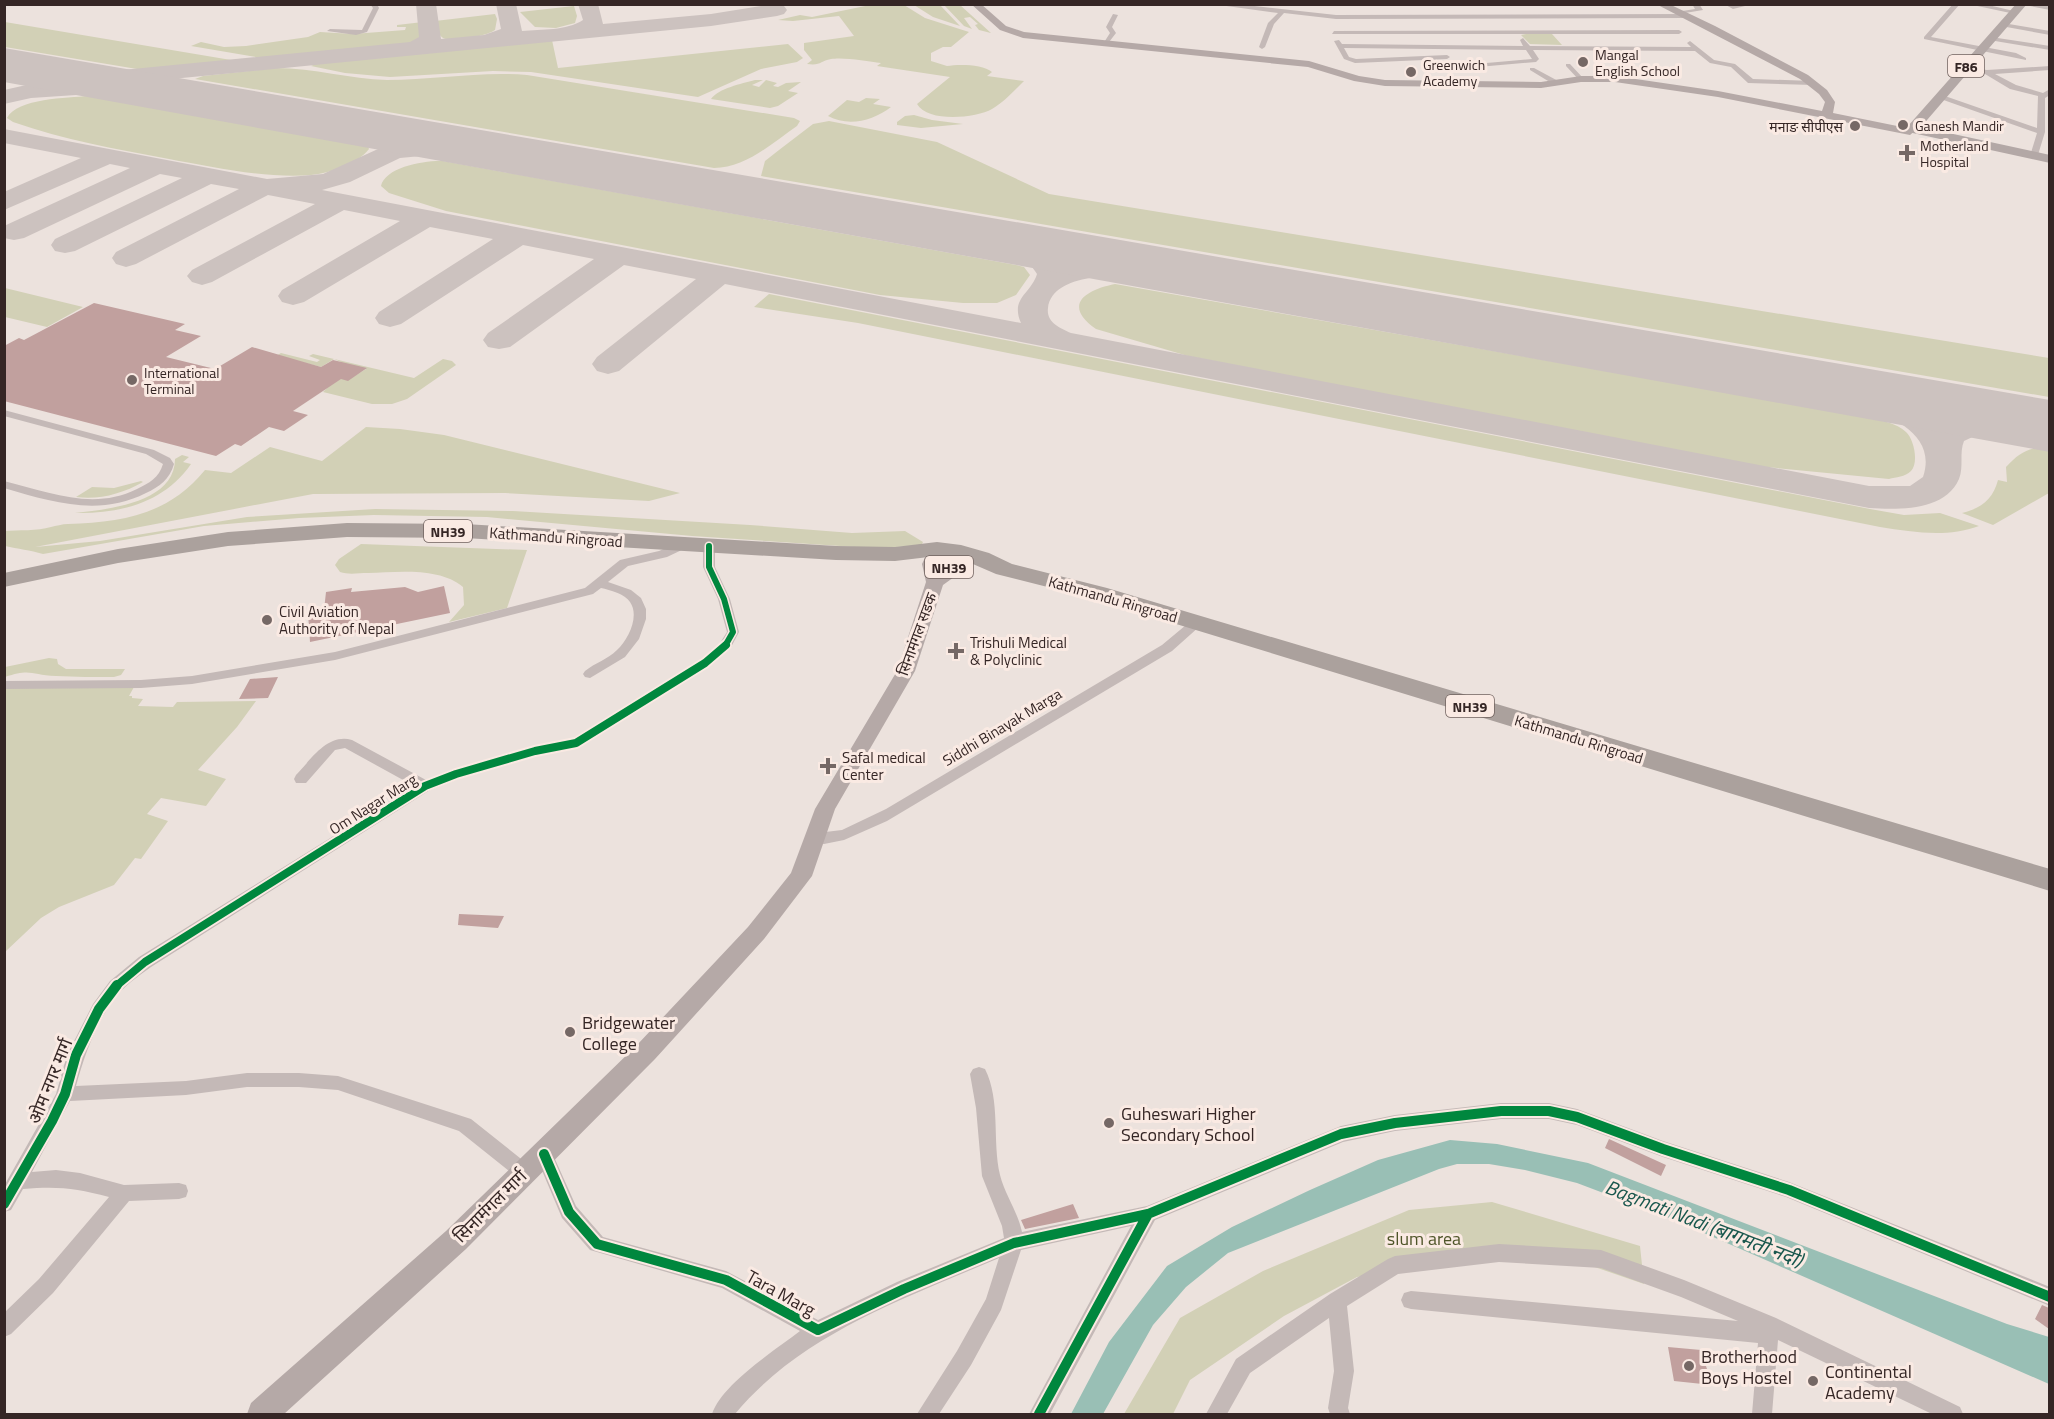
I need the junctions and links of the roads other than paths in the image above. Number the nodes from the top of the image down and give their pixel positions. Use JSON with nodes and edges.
{"nodes":[{"id":1,"x":373,"y":4,"type":"edge"},
{"id":2,"x":975,"y":4,"type":"edge"},
{"id":3,"x":1215,"y":4,"type":"edge"},
{"id":4,"x":1660,"y":4,"type":"edge"},
{"id":5,"x":1695,"y":4,"type":"edge"},
{"id":6,"x":1727,"y":4,"type":"edge"},
{"id":7,"x":1750,"y":4,"type":"edge"},
{"id":8,"x":1957,"y":4,"type":"edge"},
{"id":9,"x":1971,"y":4,"type":"edge"},
{"id":10,"x":2030,"y":4,"type":"edge"},
{"id":11,"x":1281,"y":8,"type":"edge"},
{"id":12,"x":2049,"y":8,"type":"edge"},
{"id":13,"x":1507,"y":13,"type":"junction"},
{"id":14,"x":1683,"y":14,"type":"junction"},
{"id":15,"x":1115,"y":15,"type":"dead end"},
{"id":16,"x":1336,"y":16,"type":"junction"},
{"id":17,"x":1663,"y":16,"type":"junction"},
{"id":18,"x":2014,"y":16,"type":"edge"},
{"id":19,"x":1423,"y":17,"type":"junction"},
{"id":20,"x":330,"y":31,"type":"dead end"},
{"id":21,"x":1433,"y":32,"type":"junction"},
{"id":22,"x":1515,"y":32,"type":"junction"},
{"id":23,"x":1679,"y":32,"type":"junction"},
{"id":24,"x":1334,"y":33,"type":"junction"},
{"id":25,"x":2049,"y":33,"type":"edge"},
{"id":26,"x":1991,"y":39,"type":"junction"},
{"id":27,"x":1106,"y":44,"type":"junction"},
{"id":28,"x":1262,"y":46,"type":"dead end"},
{"id":29,"x":1339,"y":46,"type":"junction"},
{"id":30,"x":1442,"y":46,"type":"junction"},
{"id":31,"x":1528,"y":46,"type":"junction"},
{"id":32,"x":1982,"y":48,"type":"junction"},
{"id":33,"x":2049,"y":48,"type":"edge"},
{"id":34,"x":1696,"y":49,"type":"junction"},
{"id":35,"x":1447,"y":57,"type":"junction"},
{"id":36,"x":2025,"y":59,"type":"dead end"},
{"id":37,"x":1568,"y":65,"type":"dead end"},
{"id":38,"x":1455,"y":67,"type":"junction"},
{"id":39,"x":2049,"y":68,"type":"edge"},
{"id":40,"x":1532,"y":69,"type":"dead end"},
{"id":41,"x":1963,"y":69,"type":"junction"},
{"id":42,"x":1987,"y":72,"type":"junction"},
{"id":43,"x":1581,"y":79,"type":"junction"},
{"id":44,"x":1556,"y":82,"type":"junction"},
{"id":45,"x":1813,"y":82,"type":"junction"},
{"id":46,"x":1464,"y":85,"type":"junction"},
{"id":47,"x":2048,"y":93,"type":"edge"},
{"id":48,"x":1939,"y":97,"type":"junction"},
{"id":49,"x":1827,"y":115,"type":"junction"},
{"id":50,"x":1912,"y":129,"type":"junction"},
{"id":51,"x":2044,"y":134,"type":"edge"},
{"id":52,"x":2034,"y":156,"type":"junction"},
{"id":53,"x":2049,"y":159,"type":"edge"},
{"id":54,"x":4,"y":413,"type":"edge"},
{"id":55,"x":4,"y":484,"type":"edge"},
{"id":56,"x":684,"y":544,"type":"junction"},
{"id":57,"x":709,"y":546,"type":"junction"},
{"id":58,"x":934,"y":565,"type":"junction"},
{"id":59,"x":4,"y":580,"type":"edge"},
{"id":60,"x":599,"y":583,"type":"junction"},
{"id":61,"x":1196,"y":623,"type":"junction"},
{"id":62,"x":590,"y":674,"type":"dead end"},
{"id":63,"x":4,"y":685,"type":"edge"},
{"id":64,"x":301,"y":779,"type":"dead end"},
{"id":65,"x":425,"y":786,"type":"junction"},
{"id":66,"x":814,"y":838,"type":"junction"},
{"id":67,"x":2049,"y":880,"type":"edge"},
{"id":68,"x":756,"y":933,"type":"joint"},
{"id":69,"x":87,"y":1031,"type":"joint"},
{"id":70,"x":979,"y":1074,"type":"dead end"},
{"id":71,"x":65,"y":1094,"type":"junction"},
{"id":72,"x":543,"y":1154,"type":"junction"},
{"id":73,"x":524,"y":1172,"type":"junction"},
{"id":74,"x":19,"y":1181,"type":"junction"},
{"id":75,"x":179,"y":1191,"type":"dead end"},
{"id":76,"x":124,"y":1193,"type":"junction"},
{"id":77,"x":4,"y":1203,"type":"edge"},
{"id":78,"x":1148,"y":1214,"type":"junction"},
{"id":79,"x":1014,"y":1244,"type":"junction"},
{"id":80,"x":2049,"y":1297,"type":"edge"},
{"id":81,"x":1411,"y":1300,"type":"dead end"},
{"id":82,"x":1337,"y":1301,"type":"junction"},
{"id":83,"x":1769,"y":1325,"type":"junction"},
{"id":84,"x":4,"y":1327,"type":"edge"},
{"id":85,"x":818,"y":1330,"type":"junction"},
{"id":86,"x":262,"y":1414,"type":"edge"},
{"id":87,"x":722,"y":1414,"type":"edge"},
{"id":88,"x":927,"y":1414,"type":"edge"},
{"id":89,"x":1039,"y":1414,"type":"edge"},
{"id":90,"x":1216,"y":1414,"type":"edge"},
{"id":91,"x":1340,"y":1414,"type":"edge"},
{"id":92,"x":1762,"y":1414,"type":"edge"},
{"id":93,"x":1953,"y":1414,"type":"edge"}],
"edges":[{"from":1,"to":20,"type":"street"},
{"from":2,"to":27,"type":"main road"},
{"from":3,"to":11,"type":"street"},
{"from":4,"to":14,"type":"main road"},
{"from":5,"to":14,"type":"street"},
{"from":6,"to":7,"type":"street"},
{"from":8,"to":32,"type":"street"},
{"from":9,"to":18,"type":"street"},
{"from":10,"to":12,"type":"street"},
{"from":11,"to":16,"type":"street"},
{"from":11,"to":28,"type":"street"},
{"from":13,"to":17,"type":"street"},
{"from":13,"to":19,"type":"street"},
{"from":13,"to":22,"type":"street"},
{"from":14,"to":17,"type":"street"},
{"from":14,"to":45,"type":"main road"},
{"from":15,"to":27,"type":"street"},
{"from":16,"to":19,"type":"street"},
{"from":16,"to":24,"type":"street"},
{"from":17,"to":23,"type":"street"},
{"from":18,"to":25,"type":"street"},
{"from":18,"to":26,"type":"main road","number":"F86"},
{"from":19,"to":21,"type":"street"},
{"from":21,"to":22,"type":"street"},
{"from":21,"to":24,"type":"street"},
{"from":21,"to":30,"type":"street"},
{"from":22,"to":23,"type":"street"},
{"from":22,"to":31,"type":"street"},
{"from":23,"to":34,"type":"street"},
{"from":24,"to":29,"type":"street"},
{"from":26,"to":32,"type":"main road","number":"F86"},
{"from":26,"to":33,"type":"street"},
{"from":27,"to":46,"type":"main road"},
{"from":29,"to":30,"type":"street"},
{"from":29,"to":35,"type":"street"},
{"from":30,"to":31,"type":"street"},
{"from":30,"to":35,"type":"street"},
{"from":31,"to":34,"type":"street"},
{"from":31,"to":38,"type":"street"},
{"from":32,"to":36,"type":"street"},
{"from":32,"to":41,"type":"main road","number":"F86"},
{"from":34,"to":45,"type":"street"},
{"from":35,"to":38,"type":"street"},
{"from":37,"to":43,"type":"street"},
{"from":38,"to":46,"type":"street"},
{"from":39,"to":42,"type":"street"},
{"from":40,"to":44,"type":"street"},
{"from":41,"to":42,"type":"street"},
{"from":41,"to":48,"type":"main road","number":"F86"},
{"from":42,"to":47,"type":"street"},
{"from":43,"to":44,"type":"main road"},
{"from":43,"to":49,"type":"main road"},
{"from":44,"to":46,"type":"main road"},
{"from":45,"to":49,"type":"main road"},
{"from":47,"to":51,"type":"street"},
{"from":48,"to":50,"type":"main road","number":"F86"},
{"from":48,"to":51,"type":"street"},
{"from":49,"to":50,"type":"main road"},
{"from":50,"to":52,"type":"main road"},
{"from":51,"to":52,"type":"street"},
{"from":52,"to":53,"type":"main road"},
{"from":54,"to":55,"type":"street"},
{"from":56,"to":57,"type":"highway","name":"Kathmandu Ringroad","number":"NH39"},
{"from":56,"to":59,"type":"highway","name":"Kathmandu Ringroad","number":"NH39"},
{"from":56,"to":60,"type":"street"},
{"from":57,"to":58,"type":"highway","name":"Kathmandu Ringroad","number":"NH39"},
{"from":57,"to":65,"type":"street","name":"Om Nagar Marg"},
{"from":58,"to":61,"type":"highway","name":"Kathmandu Ringroad","number":"NH39"},
{"from":58,"to":66,"type":"main road","name":"सिनामंगल सडक"},
{"from":60,"to":62,"type":"street"},
{"from":60,"to":63,"type":"street"},
{"from":61,"to":66,"type":"street","name":"Siddhi Binayak Marga"},
{"from":61,"to":67,"type":"highway","name":"Kathmandu Ringroad","number":"NH39"},
{"from":64,"to":65,"type":"street"},
{"from":65,"to":69,"type":"street","name":"Om Nagar Marg"},
{"from":66,"to":68,"type":"main road","name":"सिनामंगल सडक"},
{"from":68,"to":72,"type":"main road","name":"सिनामंगल मार्ग"},
{"from":69,"to":71,"type":"street","name":"ओम नगर मार्ग"},
{"from":70,"to":79,"type":"street"},
{"from":71,"to":73,"type":"street"},
{"from":71,"to":74,"type":"street","name":"ओम नगर मार्ग"},
{"from":72,"to":73,"type":"main road","name":"सिनामंगल मार्ग"},
{"from":72,"to":85,"type":"street","name":"Tara Marg"},
{"from":73,"to":86,"type":"main road","name":"सिनामंगल मार्ग"},
{"from":74,"to":76,"type":"street"},
{"from":74,"to":77,"type":"street","name":"ओम नगर मार्ग"},
{"from":75,"to":76,"type":"street"},
{"from":76,"to":84,"type":"street"},
{"from":78,"to":79,"type":"street","name":"Tara Marg"},
{"from":78,"to":80,"type":"street","name":"Tara Marg"},
{"from":78,"to":89,"type":"street"},
{"from":79,"to":85,"type":"street","name":"Tara Marg"},
{"from":79,"to":88,"type":"street"},
{"from":81,"to":83,"type":"street"},
{"from":82,"to":83,"type":"street"},
{"from":82,"to":90,"type":"street"},
{"from":82,"to":91,"type":"street"},
{"from":83,"to":92,"type":"street"},
{"from":83,"to":93,"type":"street"},
{"from":85,"to":87,"type":"street"}]}
